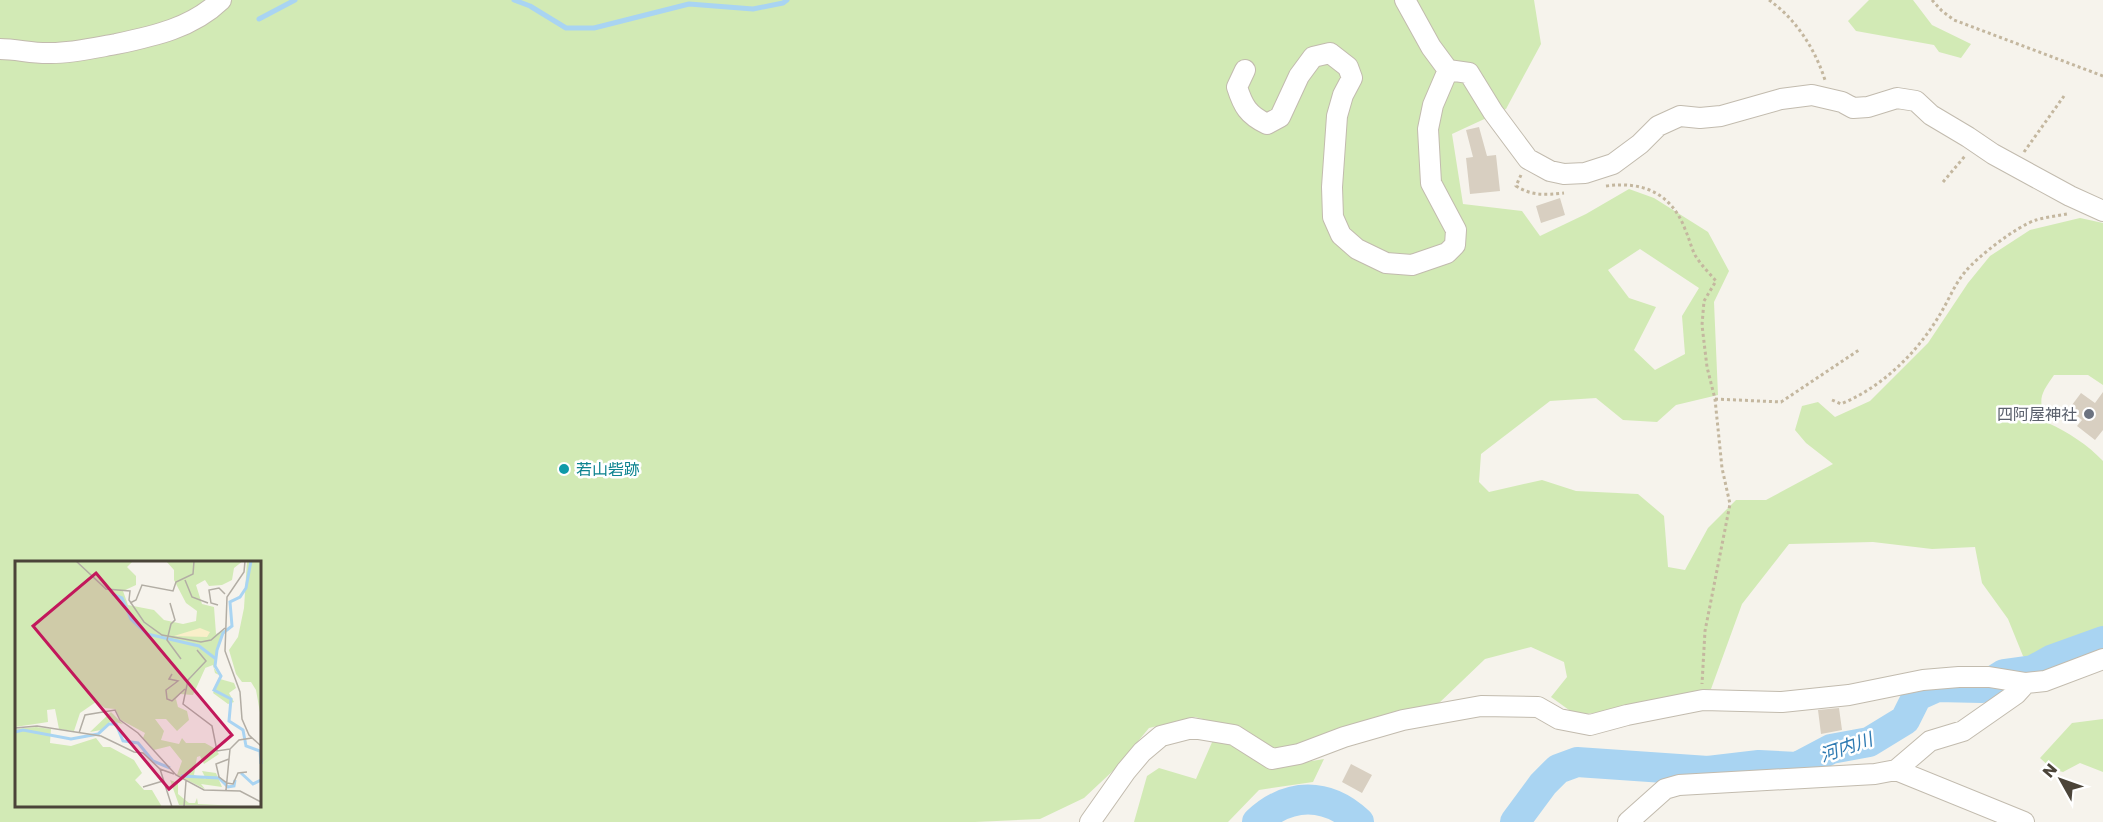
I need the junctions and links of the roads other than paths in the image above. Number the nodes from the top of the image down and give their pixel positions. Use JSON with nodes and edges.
{"nodes":[{"id":1,"x":221,"y":0,"type":"edge"},
{"id":2,"x":1405,"y":0,"type":"edge"},
{"id":3,"x":0,"y":49,"type":"edge"},
{"id":4,"x":1245,"y":70,"type":"dead end"},
{"id":5,"x":1448,"y":70,"type":"junction"},
{"id":6,"x":2095,"y":208,"type":"edge"},
{"id":7,"x":2103,"y":659,"type":"edge"},
{"id":8,"x":2019,"y":682,"type":"junction"},
{"id":9,"x":1896,"y":770,"type":"junction"},
{"id":10,"x":2014,"y":820,"type":"edge"},
{"id":11,"x":1090,"y":822,"type":"edge"},
{"id":12,"x":1628,"y":822,"type":"edge"}],
"edges":[{"from":1,"to":3,"type":"street"},
{"from":2,"to":5,"type":"street"},
{"from":4,"to":5,"type":"street"},
{"from":5,"to":6,"type":"street"},
{"from":7,"to":8,"type":"street"},
{"from":8,"to":9,"type":"street"},
{"from":8,"to":11,"type":"street"},
{"from":9,"to":10,"type":"street"},
{"from":9,"to":12,"type":"street"}]}
